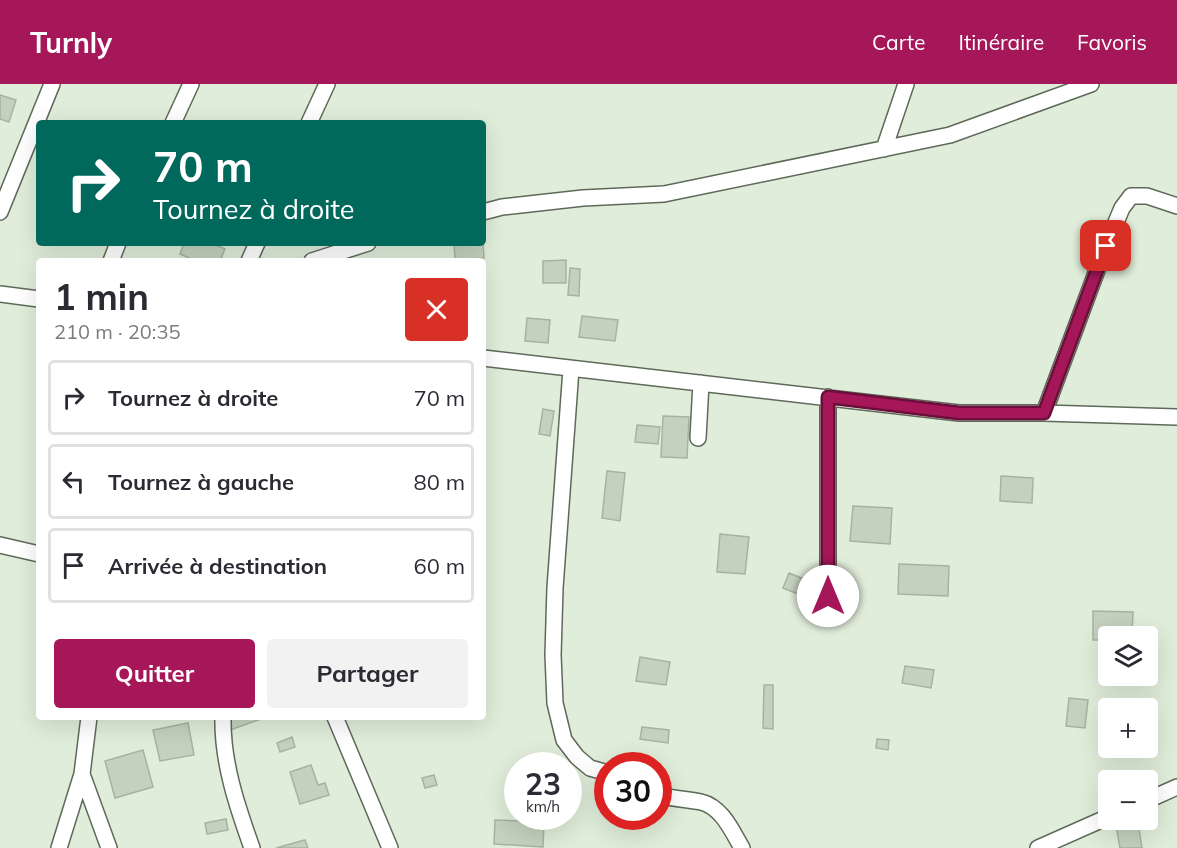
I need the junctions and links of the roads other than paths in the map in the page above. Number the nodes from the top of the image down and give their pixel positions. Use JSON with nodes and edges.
{"nodes":[{"id":1,"x":52,"y":84,"type":"edge"},
{"id":2,"x":191,"y":84,"type":"edge"},
{"id":3,"x":327,"y":84,"type":"edge"},
{"id":4,"x":906,"y":84,"type":"edge"},
{"id":5,"x":1091,"y":84,"type":"edge"},
{"id":6,"x":37,"y":120,"type":"edge"},
{"id":7,"x":173,"y":120,"type":"edge"},
{"id":8,"x":310,"y":120,"type":"edge"},
{"id":9,"x":36,"y":123,"type":"edge"},
{"id":10,"x":884,"y":149,"type":"junction"},
{"id":11,"x":1177,"y":206,"type":"edge"},
{"id":12,"x":486,"y":211,"type":"edge"},
{"id":13,"x":0,"y":212,"type":"edge"},
{"id":14,"x":359,"y":246,"type":"edge"},
{"id":15,"x":321,"y":258,"type":"edge"},
{"id":16,"x":0,"y":294,"type":"edge"},
{"id":17,"x":36,"y":299,"type":"edge"},
{"id":18,"x":486,"y":358,"type":"edge"},
{"id":19,"x":571,"y":369,"type":"junction"},
{"id":20,"x":701,"y":383,"type":"junction"},
{"id":21,"x":828,"y":397,"type":"junction"},
{"id":22,"x":1044,"y":413,"type":"junction"},
{"id":23,"x":1177,"y":417,"type":"edge"},
{"id":24,"x":698,"y":438,"type":"dead end"},
{"id":25,"x":0,"y":544,"type":"edge"},
{"id":26,"x":36,"y":553,"type":"edge"},
{"id":27,"x":828,"y":596,"type":"dead end"},
{"id":28,"x":89,"y":720,"type":"edge"},
{"id":29,"x":223,"y":720,"type":"edge"},
{"id":30,"x":336,"y":720,"type":"edge"},
{"id":31,"x":594,"y":769,"type":"edge"},
{"id":32,"x":82,"y":774,"type":"junction"},
{"id":33,"x":1177,"y":787,"type":"edge"},
{"id":34,"x":1158,"y":796,"type":"edge"},
{"id":35,"x":672,"y":799,"type":"edge"},
{"id":36,"x":1098,"y":821,"type":"edge"},
{"id":37,"x":59,"y":848,"type":"edge"},
{"id":38,"x":109,"y":848,"type":"edge"},
{"id":39,"x":252,"y":848,"type":"edge"},
{"id":40,"x":390,"y":848,"type":"edge"},
{"id":41,"x":742,"y":848,"type":"edge"},
{"id":42,"x":1038,"y":848,"type":"edge"}],
"edges":[{"from":1,"to":6,"type":"street"},
{"from":2,"to":7,"type":"street"},
{"from":3,"to":8,"type":"street"},
{"from":4,"to":10,"type":"street"},
{"from":5,"to":10,"type":"street"},
{"from":9,"to":13,"type":"street"},
{"from":10,"to":12,"type":"street"},
{"from":11,"to":22,"type":"street"},
{"from":14,"to":15,"type":"street"},
{"from":16,"to":17,"type":"street"},
{"from":18,"to":19,"type":"street"},
{"from":19,"to":20,"type":"street"},
{"from":19,"to":31,"type":"street"},
{"from":20,"to":21,"type":"street"},
{"from":20,"to":24,"type":"street"},
{"from":21,"to":22,"type":"street"},
{"from":21,"to":27,"type":"street"},
{"from":22,"to":23,"type":"street"},
{"from":25,"to":26,"type":"street"},
{"from":28,"to":32,"type":"street"},
{"from":29,"to":39,"type":"street"},
{"from":30,"to":40,"type":"street"},
{"from":32,"to":37,"type":"street"},
{"from":32,"to":38,"type":"street"},
{"from":33,"to":34,"type":"street"},
{"from":35,"to":41,"type":"street"},
{"from":36,"to":42,"type":"street"}]}
